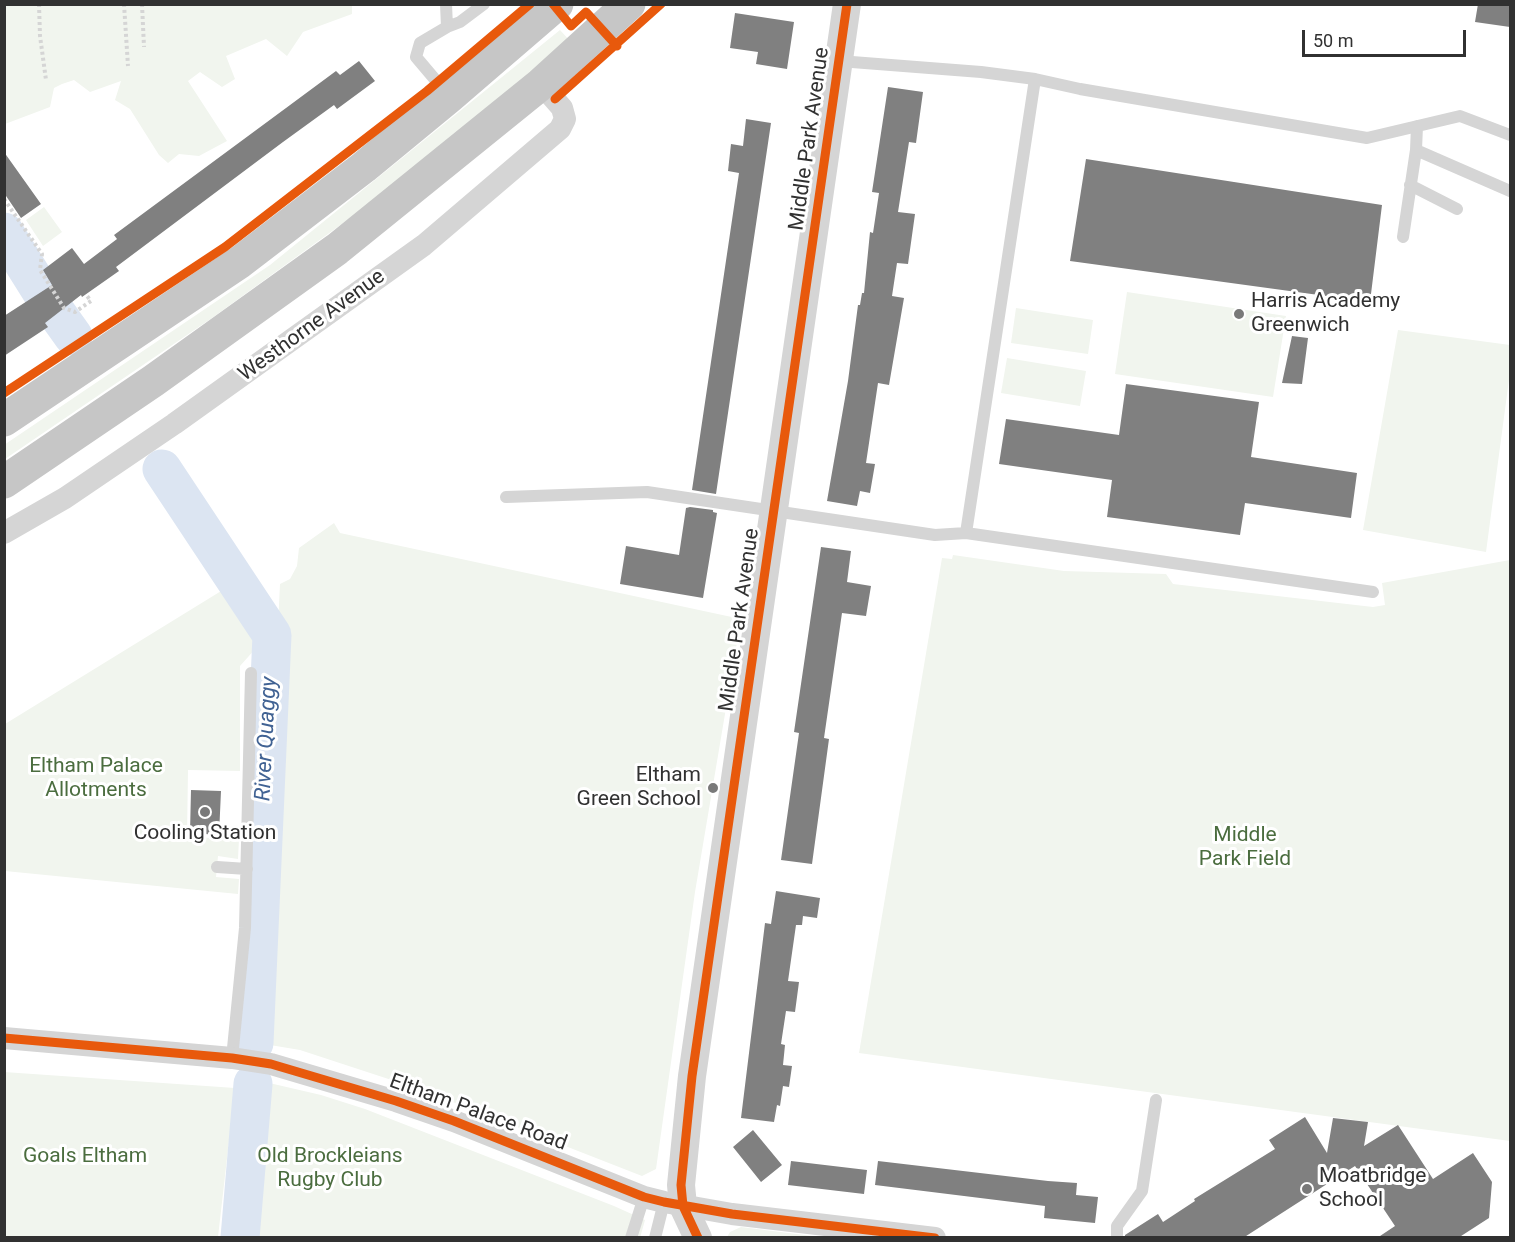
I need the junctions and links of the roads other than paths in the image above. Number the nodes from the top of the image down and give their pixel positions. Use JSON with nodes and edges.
{"nodes":[{"id":1,"x":484,"y":4,"type":"edge"},
{"id":2,"x":557,"y":4,"type":"edge"},
{"id":3,"x":629,"y":4,"type":"edge"},
{"id":4,"x":848,"y":4,"type":"edge"},
{"id":5,"x":446,"y":5,"type":"edge"},
{"id":6,"x":447,"y":27,"type":"junction"},
{"id":7,"x":839,"y":61,"type":"junction"},
{"id":8,"x":1035,"y":79,"type":"junction"},
{"id":9,"x":548,"y":91,"type":"junction"},
{"id":10,"x":449,"y":97,"type":"junction"},
{"id":11,"x":1418,"y":126,"type":"junction"},
{"id":12,"x":1510,"y":135,"type":"edge"},
{"id":13,"x":1416,"y":150,"type":"junction"},
{"id":14,"x":1410,"y":185,"type":"junction"},
{"id":15,"x":1510,"y":191,"type":"edge"},
{"id":16,"x":1457,"y":209,"type":"dead end"},
{"id":17,"x":1403,"y":237,"type":"dead end"},
{"id":18,"x":4,"y":420,"type":"edge"},
{"id":19,"x":4,"y":482,"type":"edge"},
{"id":20,"x":506,"y":497,"type":"dead end"},
{"id":21,"x":773,"y":512,"type":"junction"},
{"id":22,"x":4,"y":533,"type":"edge"},
{"id":23,"x":966,"y":533,"type":"junction"},
{"id":24,"x":1373,"y":592,"type":"dead end"},
{"id":25,"x":251,"y":673,"type":"dead end"},
{"id":26,"x":217,"y":867,"type":"dead end"},
{"id":27,"x":247,"y":869,"type":"junction"},
{"id":28,"x":4,"y":1038,"type":"edge"},
{"id":29,"x":232,"y":1058,"type":"junction"},
{"id":30,"x":1156,"y":1100,"type":"dead end"},
{"id":31,"x":664,"y":1202,"type":"junction"},
{"id":32,"x":631,"y":1238,"type":"edge"},
{"id":33,"x":655,"y":1238,"type":"edge"},
{"id":34,"x":698,"y":1238,"type":"edge"},
{"id":35,"x":935,"y":1238,"type":"edge"},
{"id":36,"x":1117,"y":1238,"type":"edge"}],
"edges":[{"from":1,"to":6,"type":"lane"},
{"from":2,"to":10,"type":"highway"},
{"from":3,"to":9,"type":"highway"},
{"from":4,"to":7,"type":"street","name":"Middle Park Avenue"},
{"from":5,"to":6,"type":"lane"},
{"from":6,"to":10,"type":"lane"},
{"from":7,"to":8,"type":"lane"},
{"from":7,"to":21,"type":"street","name":"Middle Park Avenue"},
{"from":8,"to":11,"type":"lane"},
{"from":8,"to":23,"type":"lane"},
{"from":9,"to":19,"type":"highway"},
{"from":9,"to":22,"type":"street","name":"Westhorne Avenue"},
{"from":10,"to":18,"type":"highway"},
{"from":11,"to":12,"type":"lane"},
{"from":11,"to":13,"type":"lane"},
{"from":13,"to":14,"type":"lane"},
{"from":13,"to":15,"type":"lane"},
{"from":14,"to":16,"type":"lane"},
{"from":14,"to":17,"type":"lane"},
{"from":20,"to":21,"type":"lane"},
{"from":21,"to":23,"type":"lane"},
{"from":21,"to":31,"type":"street","name":"Middle Park Avenue"},
{"from":23,"to":24,"type":"lane"},
{"from":25,"to":27,"type":"lane"},
{"from":26,"to":27,"type":"lane"},
{"from":27,"to":29,"type":"lane"},
{"from":28,"to":29,"type":"street","name":"Eltham Palace Road"},
{"from":29,"to":31,"type":"street","name":"Eltham Palace Road"},
{"from":30,"to":36,"type":"lane"},
{"from":31,"to":32,"type":"lane"},
{"from":31,"to":33,"type":"lane"},
{"from":31,"to":34,"type":"street","name":"Middle Park Avenue"},
{"from":31,"to":35,"type":"street","name":"Eltham Palace Road"}]}
